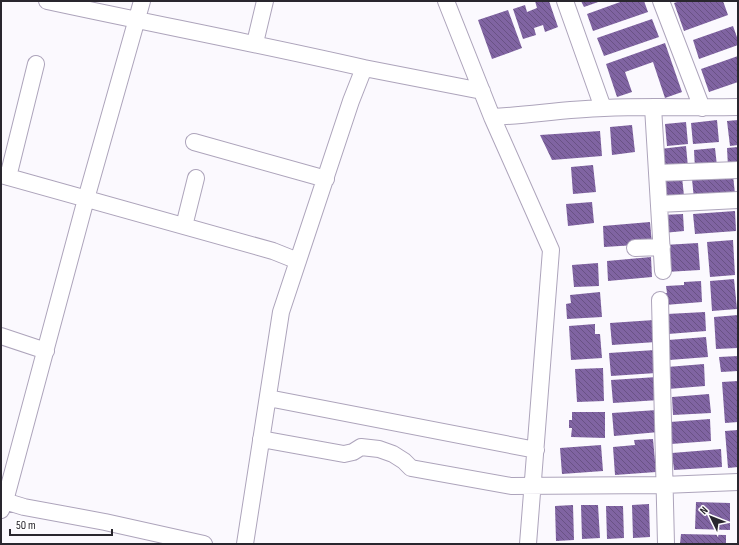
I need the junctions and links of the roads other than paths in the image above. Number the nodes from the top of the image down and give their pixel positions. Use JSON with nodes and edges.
{"nodes":[{"id":1,"x":47,"y":1,"type":"edge"},
{"id":2,"x":142,"y":1,"type":"edge"},
{"id":3,"x":264,"y":1,"type":"edge"},
{"id":4,"x":446,"y":1,"type":"edge"},
{"id":5,"x":565,"y":1,"type":"edge"},
{"id":6,"x":661,"y":1,"type":"edge"},
{"id":7,"x":137,"y":21,"type":"junction"},
{"id":8,"x":255,"y":43,"type":"junction"},
{"id":9,"x":36,"y":64,"type":"dead end"},
{"id":10,"x":364,"y":68,"type":"junction"},
{"id":11,"x":482,"y":90,"type":"junction"},
{"id":12,"x":653,"y":106,"type":"junction"},
{"id":13,"x":603,"y":108,"type":"junction"},
{"id":14,"x":702,"y":108,"type":"junction"},
{"id":15,"x":738,"y":108,"type":"edge"},
{"id":16,"x":492,"y":117,"type":"junction"},
{"id":17,"x":194,"y":142,"type":"dead end"},
{"id":18,"x":738,"y":170,"type":"edge"},
{"id":19,"x":657,"y":173,"type":"junction"},
{"id":20,"x":4,"y":176,"type":"edge"},
{"id":21,"x":196,"y":178,"type":"dead end"},
{"id":22,"x":326,"y":179,"type":"junction"},
{"id":23,"x":86,"y":199,"type":"junction"},
{"id":24,"x":738,"y":200,"type":"edge"},
{"id":25,"x":659,"y":204,"type":"junction"},
{"id":26,"x":184,"y":226,"type":"junction"},
{"id":27,"x":662,"y":246,"type":"junction"},
{"id":28,"x":635,"y":248,"type":"dead end"},
{"id":29,"x":298,"y":261,"type":"junction"},
{"id":30,"x":663,"y":271,"type":"dead end"},
{"id":31,"x":660,"y":300,"type":"dead end"},
{"id":32,"x":1,"y":336,"type":"edge"},
{"id":33,"x":46,"y":351,"type":"junction"},
{"id":34,"x":268,"y":398,"type":"junction"},
{"id":35,"x":261,"y":439,"type":"junction"},
{"id":36,"x":536,"y":450,"type":"junction"},
{"id":37,"x":738,"y":482,"type":"edge"},
{"id":38,"x":533,"y":485,"type":"junction"},
{"id":39,"x":663,"y":485,"type":"junction"},
{"id":40,"x":2,"y":504,"type":"edge"},
{"id":41,"x":204,"y":544,"type":"edge"},
{"id":42,"x":245,"y":544,"type":"edge"},
{"id":43,"x":528,"y":544,"type":"edge"},
{"id":44,"x":666,"y":544,"type":"edge"}],
"edges":[{"from":1,"to":7,"type":"street"},
{"from":2,"to":7,"type":"street"},
{"from":3,"to":8,"type":"street"},
{"from":4,"to":11,"type":"street"},
{"from":5,"to":13,"type":"street"},
{"from":6,"to":14,"type":"street"},
{"from":7,"to":8,"type":"street"},
{"from":7,"to":23,"type":"street"},
{"from":8,"to":10,"type":"street"},
{"from":9,"to":20,"type":"street"},
{"from":10,"to":11,"type":"street"},
{"from":10,"to":22,"type":"street"},
{"from":11,"to":16,"type":"street"},
{"from":12,"to":13,"type":"street"},
{"from":12,"to":14,"type":"street"},
{"from":12,"to":19,"type":"street"},
{"from":13,"to":16,"type":"street"},
{"from":14,"to":15,"type":"street"},
{"from":16,"to":36,"type":"street"},
{"from":17,"to":22,"type":"street"},
{"from":18,"to":19,"type":"street"},
{"from":19,"to":25,"type":"street"},
{"from":20,"to":23,"type":"street"},
{"from":21,"to":26,"type":"street"},
{"from":22,"to":29,"type":"street"},
{"from":23,"to":26,"type":"street"},
{"from":23,"to":33,"type":"street"},
{"from":24,"to":25,"type":"street"},
{"from":25,"to":27,"type":"street"},
{"from":26,"to":29,"type":"street"},
{"from":27,"to":28,"type":"street"},
{"from":27,"to":30,"type":"street"},
{"from":29,"to":34,"type":"street"},
{"from":31,"to":39,"type":"street"},
{"from":32,"to":33,"type":"street"},
{"from":33,"to":40,"type":"street"},
{"from":34,"to":35,"type":"street"},
{"from":34,"to":36,"type":"street"},
{"from":35,"to":38,"type":"street"},
{"from":35,"to":42,"type":"street"},
{"from":36,"to":38,"type":"street"},
{"from":37,"to":39,"type":"street"},
{"from":38,"to":39,"type":"street"},
{"from":38,"to":43,"type":"street"},
{"from":39,"to":44,"type":"street"},
{"from":40,"to":41,"type":"street"}]}
